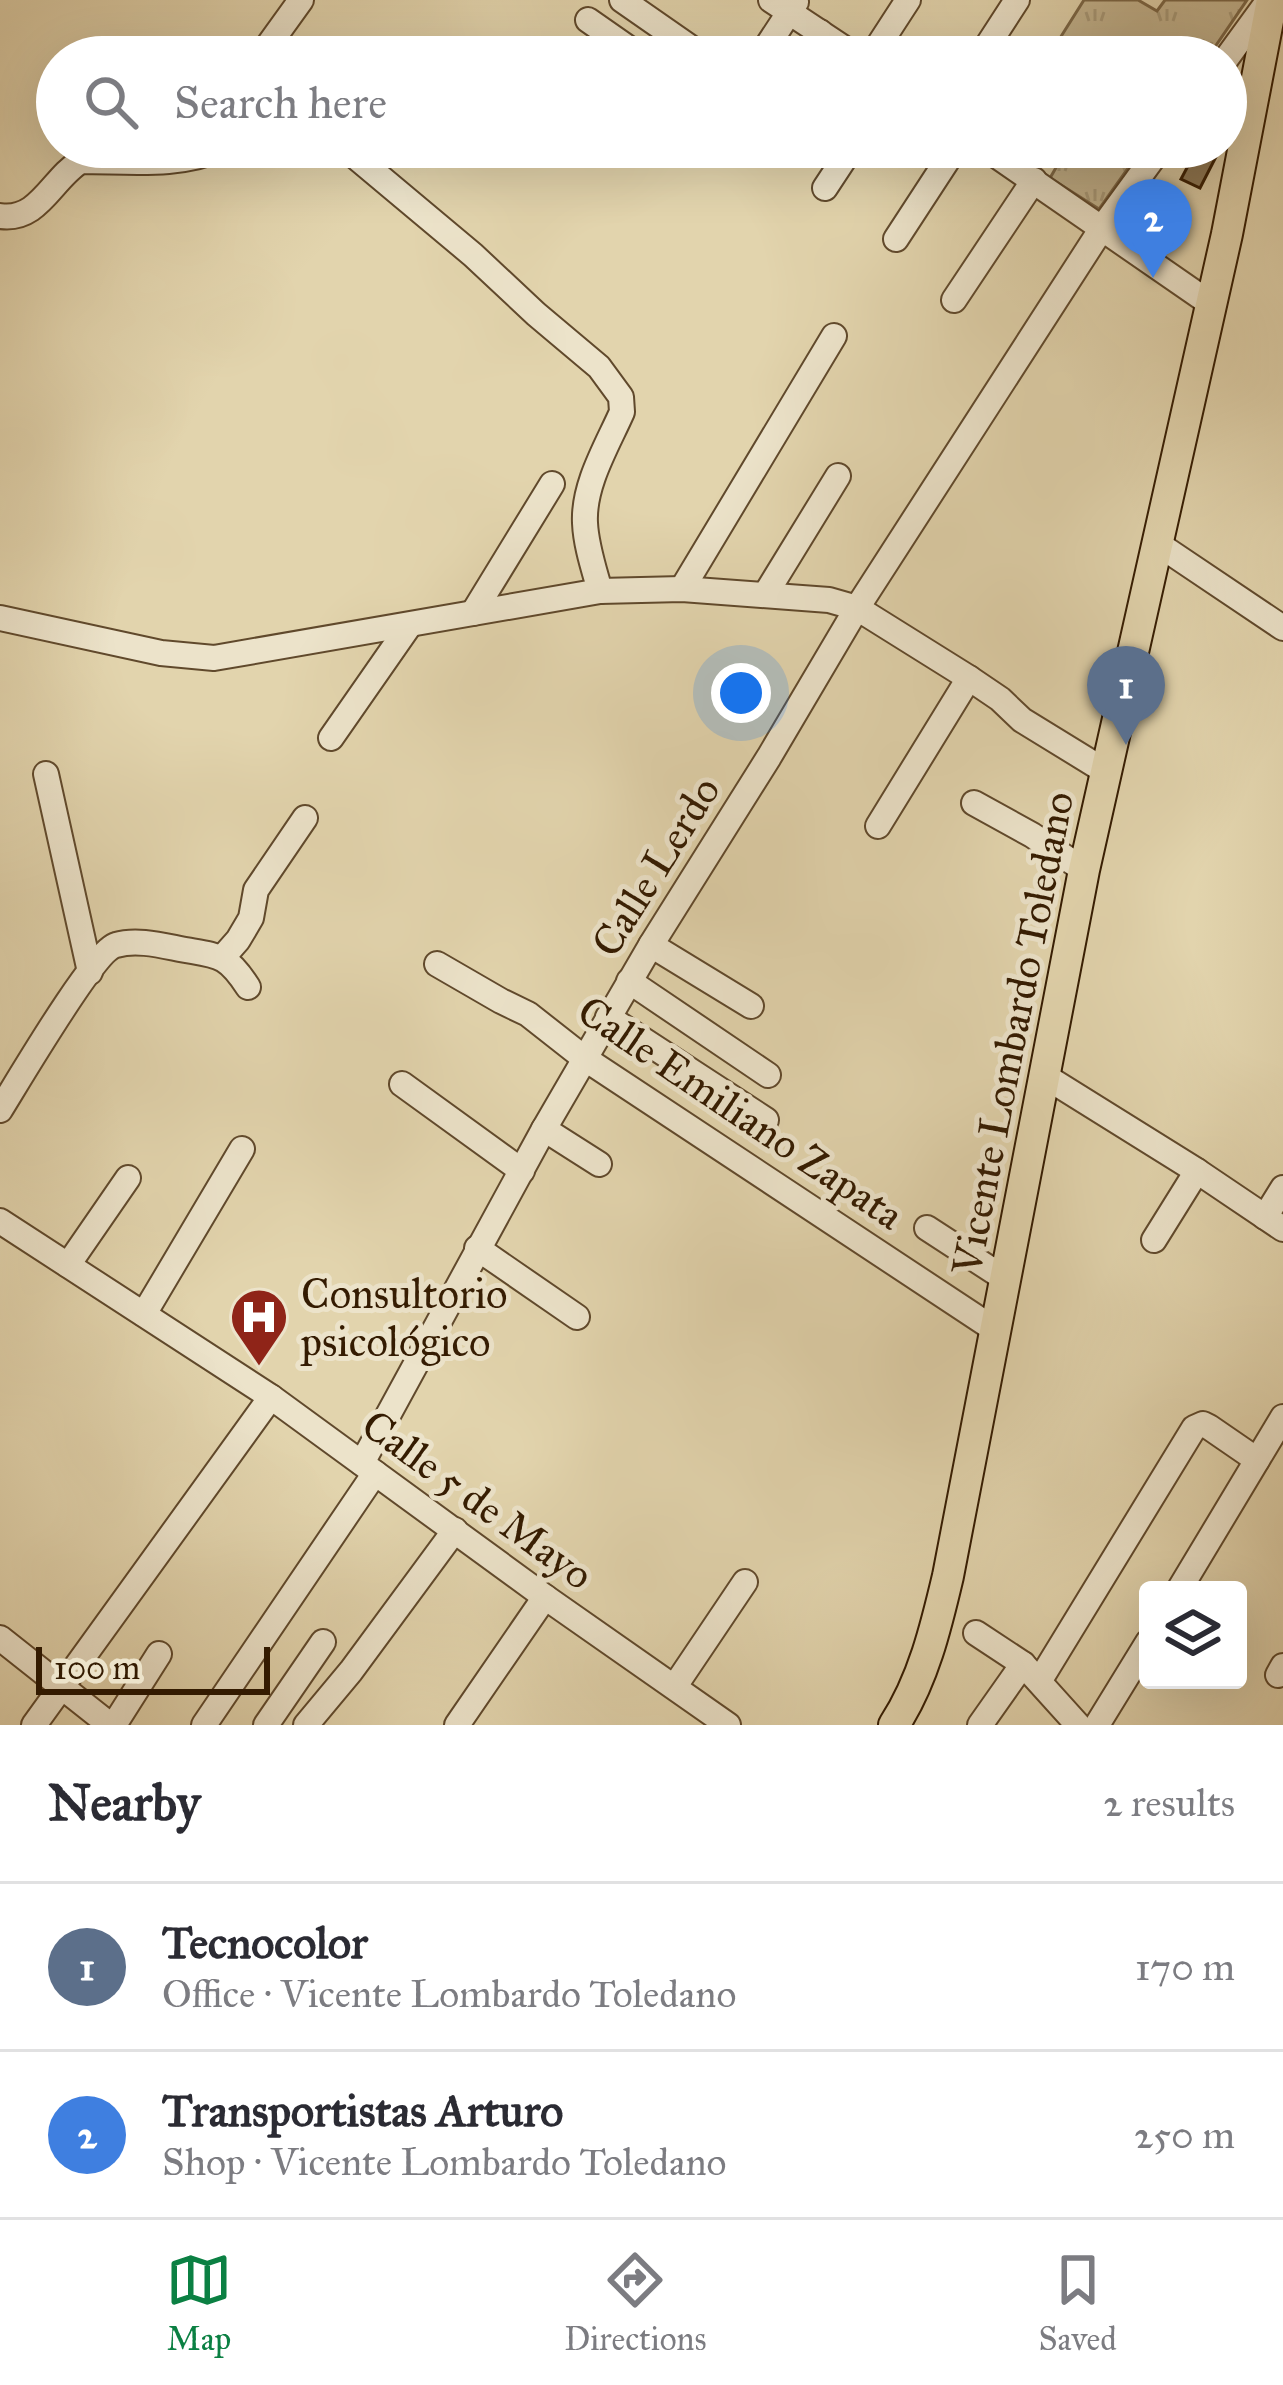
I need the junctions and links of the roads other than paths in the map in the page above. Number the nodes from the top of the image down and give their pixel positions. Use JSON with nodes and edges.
{"nodes":[{"id":1,"x":301,"y":0,"type":"edge"},
{"id":2,"x":622,"y":0,"type":"edge"},
{"id":3,"x":908,"y":0,"type":"edge"},
{"id":4,"x":1017,"y":0,"type":"edge"},
{"id":5,"x":1270,"y":0,"type":"edge"},
{"id":6,"x":786,"y":4,"type":"edge"},
{"id":7,"x":588,"y":20,"type":"dead end"},
{"id":8,"x":820,"y":32,"type":"junction"},
{"id":9,"x":275,"y":36,"type":"edge"},
{"id":10,"x":611,"y":36,"type":"edge"},
{"id":11,"x":674,"y":36,"type":"edge"},
{"id":12,"x":770,"y":36,"type":"edge"},
{"id":13,"x":818,"y":36,"type":"edge"},
{"id":14,"x":826,"y":36,"type":"edge"},
{"id":15,"x":885,"y":36,"type":"edge"},
{"id":16,"x":994,"y":36,"type":"edge"},
{"id":17,"x":1243,"y":36,"type":"edge"},
{"id":18,"x":1247,"y":119,"type":"edge"},
{"id":19,"x":69,"y":168,"type":"edge"},
{"id":20,"x":369,"y":168,"type":"edge"},
{"id":21,"x":838,"y":168,"type":"edge"},
{"id":22,"x":942,"y":168,"type":"edge"},
{"id":23,"x":1016,"y":168,"type":"edge"},
{"id":24,"x":1146,"y":168,"type":"edge"},
{"id":25,"x":1237,"y":168,"type":"edge"},
{"id":26,"x":1034,"y":180,"type":"junction"},
{"id":27,"x":825,"y":188,"type":"dead end"},
{"id":28,"x":0,"y":216,"type":"edge"},
{"id":29,"x":1102,"y":229,"type":"junction"},
{"id":30,"x":896,"y":239,"type":"dead end"},
{"id":31,"x":954,"y":300,"type":"dead end"},
{"id":32,"x":1211,"y":304,"type":"junction"},
{"id":33,"x":833,"y":335,"type":"dead end"},
{"id":34,"x":838,"y":476,"type":"dead end"},
{"id":35,"x":552,"y":484,"type":"dead end"},
{"id":36,"x":1158,"y":544,"type":"junction"},
{"id":37,"x":682,"y":589,"type":"junction"},
{"id":38,"x":600,"y":591,"type":"junction"},
{"id":39,"x":765,"y":595,"type":"junction"},
{"id":40,"x":857,"y":608,"type":"junction"},
{"id":41,"x":473,"y":613,"type":"junction"},
{"id":42,"x":0,"y":619,"type":"edge"},
{"id":43,"x":409,"y":626,"type":"junction"},
{"id":44,"x":1283,"y":628,"type":"edge"},
{"id":45,"x":969,"y":678,"type":"junction"},
{"id":46,"x":331,"y":738,"type":"dead end"},
{"id":47,"x":1106,"y":771,"type":"junction"},
{"id":48,"x":46,"y":774,"type":"dead end"},
{"id":49,"x":974,"y":803,"type":"dead end"},
{"id":50,"x":305,"y":818,"type":"dead end"},
{"id":51,"x":878,"y":826,"type":"dead end"},
{"id":52,"x":1084,"y":870,"type":"junction"},
{"id":53,"x":651,"y":945,"type":"junction"},
{"id":54,"x":223,"y":957,"type":"junction"},
{"id":55,"x":437,"y":964,"type":"dead end"},
{"id":56,"x":90,"y":972,"type":"junction"},
{"id":57,"x":629,"y":981,"type":"junction"},
{"id":58,"x":248,"y":987,"type":"dead end"},
{"id":59,"x":751,"y":1006,"type":"dead end"},
{"id":60,"x":608,"y":1017,"type":"junction"},
{"id":61,"x":584,"y":1058,"type":"junction"},
{"id":62,"x":768,"y":1075,"type":"dead end"},
{"id":63,"x":1043,"y":1075,"type":"junction"},
{"id":64,"x":402,"y":1084,"type":"dead end"},
{"id":65,"x":1,"y":1105,"type":"edge"},
{"id":66,"x":766,"y":1120,"type":"dead end"},
{"id":67,"x":544,"y":1130,"type":"junction"},
{"id":68,"x":242,"y":1149,"type":"dead end"},
{"id":69,"x":599,"y":1164,"type":"dead end"},
{"id":70,"x":522,"y":1171,"type":"junction"},
{"id":71,"x":1197,"y":1171,"type":"junction"},
{"id":72,"x":128,"y":1178,"type":"dead end"},
{"id":73,"x":1283,"y":1188,"type":"edge"},
{"id":74,"x":0,"y":1221,"type":"edge"},
{"id":75,"x":1274,"y":1223,"type":"edge"},
{"id":76,"x":927,"y":1228,"type":"dead end"},
{"id":77,"x":1154,"y":1240,"type":"dead end"},
{"id":78,"x":477,"y":1248,"type":"junction"},
{"id":79,"x":68,"y":1265,"type":"junction"},
{"id":80,"x":1007,"y":1280,"type":"junction"},
{"id":81,"x":144,"y":1314,"type":"junction"},
{"id":82,"x":577,"y":1317,"type":"dead end"},
{"id":83,"x":997,"y":1331,"type":"junction"},
{"id":84,"x":271,"y":1397,"type":"junction"},
{"id":85,"x":1283,"y":1417,"type":"edge"},
{"id":86,"x":1269,"y":1451,"type":"edge"},
{"id":87,"x":369,"y":1468,"type":"junction"},
{"id":88,"x":455,"y":1530,"type":"junction"},
{"id":89,"x":1185,"y":1581,"type":"edge"},
{"id":90,"x":745,"y":1582,"type":"dead end"},
{"id":91,"x":545,"y":1597,"type":"junction"},
{"id":92,"x":976,"y":1633,"type":"dead end"},
{"id":93,"x":0,"y":1638,"type":"edge"},
{"id":94,"x":323,"y":1642,"type":"dead end"},
{"id":95,"x":159,"y":1654,"type":"dead end"},
{"id":96,"x":1139,"y":1657,"type":"edge"},
{"id":97,"x":1031,"y":1672,"type":"junction"},
{"id":98,"x":675,"y":1686,"type":"junction"},
{"id":99,"x":60,"y":1687,"type":"junction"},
{"id":100,"x":105,"y":1723,"type":"edge"},
{"id":101,"x":34,"y":1725,"type":"edge"},
{"id":102,"x":204,"y":1725,"type":"edge"},
{"id":103,"x":266,"y":1725,"type":"edge"},
{"id":104,"x":306,"y":1725,"type":"edge"},
{"id":105,"x":457,"y":1725,"type":"edge"},
{"id":106,"x":728,"y":1725,"type":"edge"},
{"id":107,"x":894,"y":1725,"type":"edge"},
{"id":108,"x":980,"y":1725,"type":"edge"},
{"id":109,"x":1078,"y":1725,"type":"edge"},
{"id":110,"x":1097,"y":1725,"type":"edge"}],
"edges":[{"from":1,"to":9,"type":"street"},
{"from":2,"to":11,"type":"street"},
{"from":3,"to":15,"type":"street"},
{"from":4,"to":16,"type":"street"},
{"from":5,"to":17,"type":"street"},
{"from":5,"to":18,"type":"main road","name":"Vicente Lombardo Toledano"},
{"from":6,"to":8,"type":"street"},
{"from":6,"to":12,"type":"street"},
{"from":7,"to":10,"type":"street"},
{"from":8,"to":13,"type":"street"},
{"from":8,"to":14,"type":"street"},
{"from":19,"to":28,"type":"street"},
{"from":20,"to":38,"type":"street"},
{"from":21,"to":27,"type":"street"},
{"from":22,"to":30,"type":"street"},
{"from":23,"to":26,"type":"street"},
{"from":24,"to":29,"type":"street","name":"Calle Lerdo"},
{"from":25,"to":32,"type":"main road","name":"Vicente Lombardo Toledano"},
{"from":26,"to":29,"type":"street"},
{"from":26,"to":31,"type":"street"},
{"from":29,"to":32,"type":"street"},
{"from":29,"to":40,"type":"street","name":"Calle Lerdo"},
{"from":32,"to":36,"type":"main road","name":"Vicente Lombardo Toledano"},
{"from":33,"to":37,"type":"street"},
{"from":34,"to":39,"type":"street"},
{"from":35,"to":41,"type":"street"},
{"from":36,"to":44,"type":"street"},
{"from":36,"to":47,"type":"main road","name":"Vicente Lombardo Toledano"},
{"from":37,"to":38,"type":"street"},
{"from":37,"to":39,"type":"street"},
{"from":38,"to":41,"type":"street"},
{"from":39,"to":40,"type":"street"},
{"from":40,"to":45,"type":"street"},
{"from":40,"to":53,"type":"street","name":"Calle Lerdo"},
{"from":41,"to":43,"type":"street"},
{"from":42,"to":43,"type":"street"},
{"from":43,"to":46,"type":"street"},
{"from":45,"to":47,"type":"street"},
{"from":45,"to":51,"type":"street"},
{"from":47,"to":52,"type":"main road","name":"Vicente Lombardo Toledano"},
{"from":48,"to":56,"type":"street"},
{"from":49,"to":52,"type":"street"},
{"from":50,"to":54,"type":"street"},
{"from":52,"to":63,"type":"main road","name":"Vicente Lombardo Toledano"},
{"from":53,"to":57,"type":"street","name":"Calle Lerdo"},
{"from":53,"to":59,"type":"street"},
{"from":54,"to":56,"type":"street"},
{"from":54,"to":58,"type":"street"},
{"from":55,"to":61,"type":"street","name":"Calle Emiliano Zapata"},
{"from":56,"to":65,"type":"street"},
{"from":57,"to":60,"type":"street","name":"Calle Lerdo"},
{"from":57,"to":62,"type":"street"},
{"from":60,"to":61,"type":"street","name":"Calle Lerdo"},
{"from":60,"to":66,"type":"street"},
{"from":61,"to":67,"type":"street","name":"Calle Lerdo"},
{"from":61,"to":83,"type":"street","name":"Calle Emiliano Zapata"},
{"from":63,"to":71,"type":"street"},
{"from":63,"to":80,"type":"main road","name":"Vicente Lombardo Toledano"},
{"from":64,"to":70,"type":"street"},
{"from":67,"to":69,"type":"street"},
{"from":67,"to":70,"type":"street","name":"Calle Lerdo"},
{"from":68,"to":81,"type":"street"},
{"from":70,"to":78,"type":"street","name":"Calle Lerdo"},
{"from":71,"to":75,"type":"street"},
{"from":71,"to":77,"type":"street"},
{"from":72,"to":79,"type":"street"},
{"from":73,"to":75,"type":"street"},
{"from":74,"to":79,"type":"street","name":"Calle 5 de Mayo"},
{"from":76,"to":80,"type":"street"},
{"from":78,"to":82,"type":"street"},
{"from":78,"to":87,"type":"street","name":"Calle Lerdo"},
{"from":79,"to":81,"type":"street","name":"Calle 5 de Mayo"},
{"from":80,"to":83,"type":"main road","name":"Vicente Lombardo Toledano"},
{"from":81,"to":84,"type":"street","name":"Calle 5 de Mayo"},
{"from":83,"to":107,"type":"main road","name":"Vicente Lombardo Toledano"},
{"from":84,"to":87,"type":"street","name":"Calle 5 de Mayo"},
{"from":84,"to":99,"type":"street"},
{"from":85,"to":86,"type":"street"},
{"from":86,"to":89,"type":"street"},
{"from":86,"to":97,"type":"street"},
{"from":87,"to":88,"type":"street","name":"Calle 5 de Mayo"},
{"from":87,"to":102,"type":"street","name":"Calle Lerdo"},
{"from":88,"to":91,"type":"street","name":"Calle 5 de Mayo"},
{"from":88,"to":104,"type":"street"},
{"from":90,"to":98,"type":"street"},
{"from":91,"to":98,"type":"street","name":"Calle 5 de Mayo"},
{"from":91,"to":105,"type":"street"},
{"from":92,"to":97,"type":"street"},
{"from":93,"to":99,"type":"street"},
{"from":94,"to":103,"type":"street"},
{"from":95,"to":100,"type":"street"},
{"from":96,"to":110,"type":"street"},
{"from":97,"to":108,"type":"street"},
{"from":97,"to":109,"type":"street"},
{"from":98,"to":106,"type":"street","name":"Calle 5 de Mayo"},
{"from":99,"to":100,"type":"street"},
{"from":99,"to":101,"type":"street"}]}
